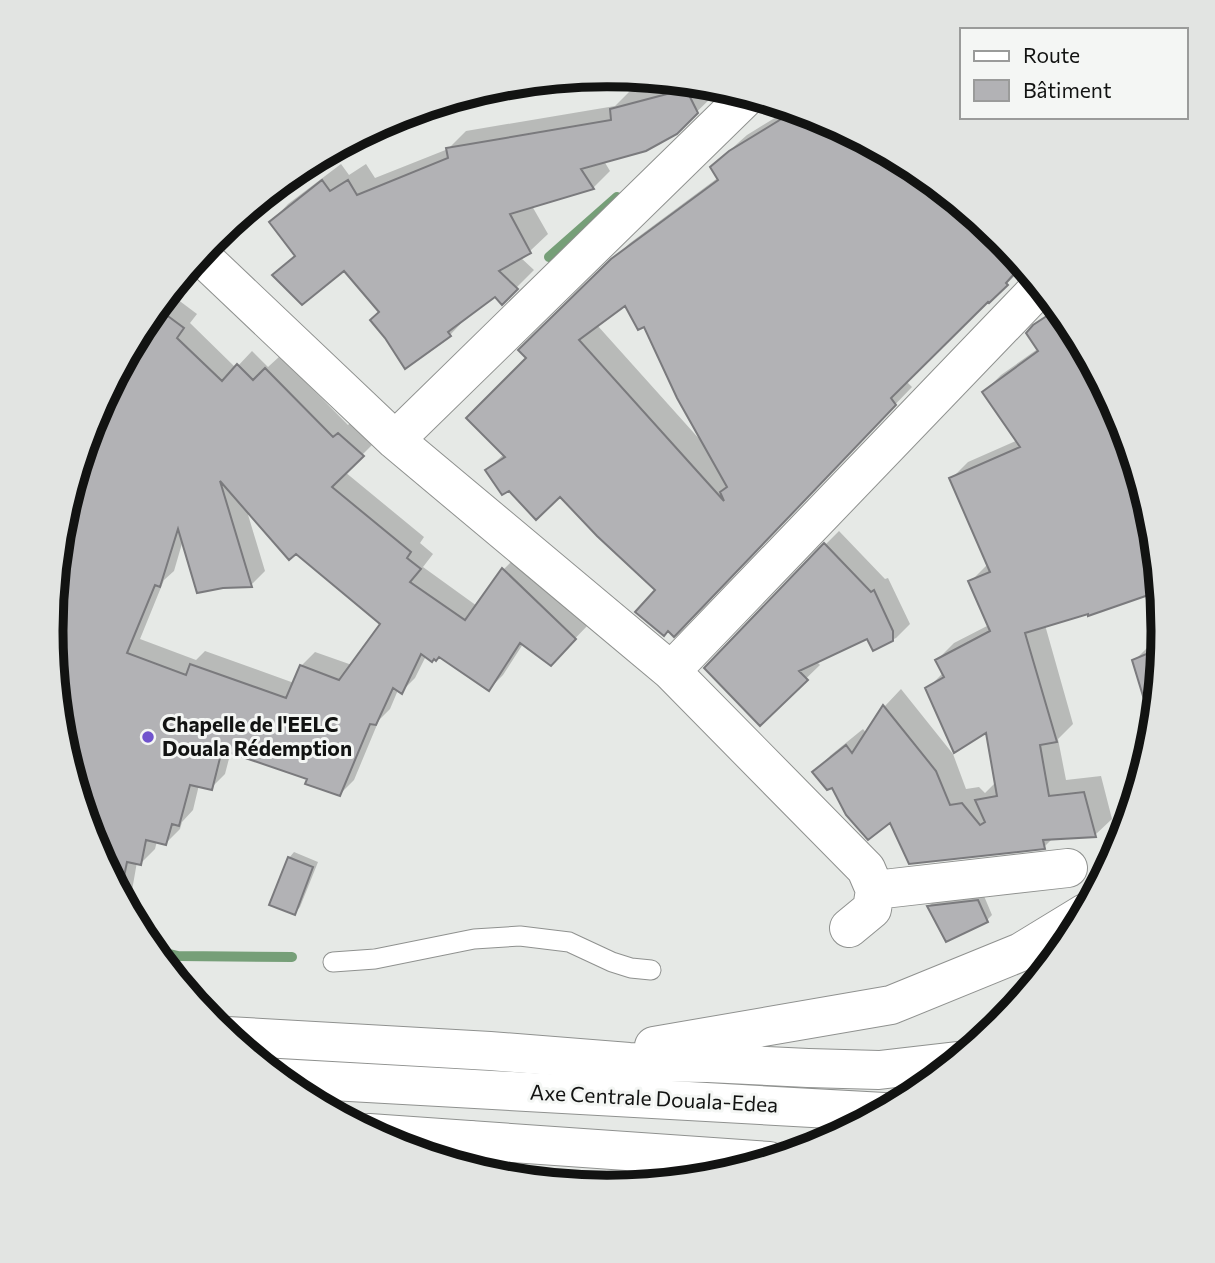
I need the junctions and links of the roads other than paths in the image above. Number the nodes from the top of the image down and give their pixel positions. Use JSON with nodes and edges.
{"nodes":[{"id":1,"x":739,"y":104,"type":"edge"},
{"id":2,"x":207,"y":262,"type":"edge"},
{"id":3,"x":1034,"y":293,"type":"edge"},
{"id":4,"x":395,"y":440,"type":"junction"},
{"id":5,"x":671,"y":671,"type":"junction"},
{"id":6,"x":1068,"y":868,"type":"dead end"},
{"id":7,"x":875,"y":890,"type":"junction"},
{"id":8,"x":1066,"y":925,"type":"edge"},
{"id":9,"x":849,"y":928,"type":"dead end"},
{"id":10,"x":333,"y":962,"type":"dead end"},
{"id":11,"x":651,"y":970,"type":"dead end"},
{"id":12,"x":244,"y":1037,"type":"edge"},
{"id":13,"x":583,"y":1059,"type":"junction"},
{"id":14,"x":939,"y":1063,"type":"edge"},
{"id":15,"x":298,"y":1079,"type":"edge"},
{"id":16,"x":865,"y":1111,"type":"edge"},
{"id":17,"x":428,"y":1145,"type":"edge"},
{"id":18,"x":468,"y":1154,"type":"edge"},
{"id":19,"x":736,"y":1160,"type":"edge"}],
"edges":[{"from":1,"to":4,"type":"main road"},
{"from":2,"to":4,"type":"main road"},
{"from":3,"to":5,"type":"main road"},
{"from":4,"to":5,"type":"main road"},
{"from":5,"to":7,"type":"main road"},
{"from":6,"to":7,"type":"main road"},
{"from":7,"to":9,"type":"main road"},
{"from":8,"to":13,"type":"main road"},
{"from":10,"to":11,"type":"lane"},
{"from":12,"to":13,"type":"main road"},
{"from":13,"to":14,"type":"main road"},
{"from":15,"to":16,"type":"main road","name":"Axe Centrale Douala-Edea"},
{"from":17,"to":18,"type":"main road"},
{"from":18,"to":19,"type":"main road"}]}
